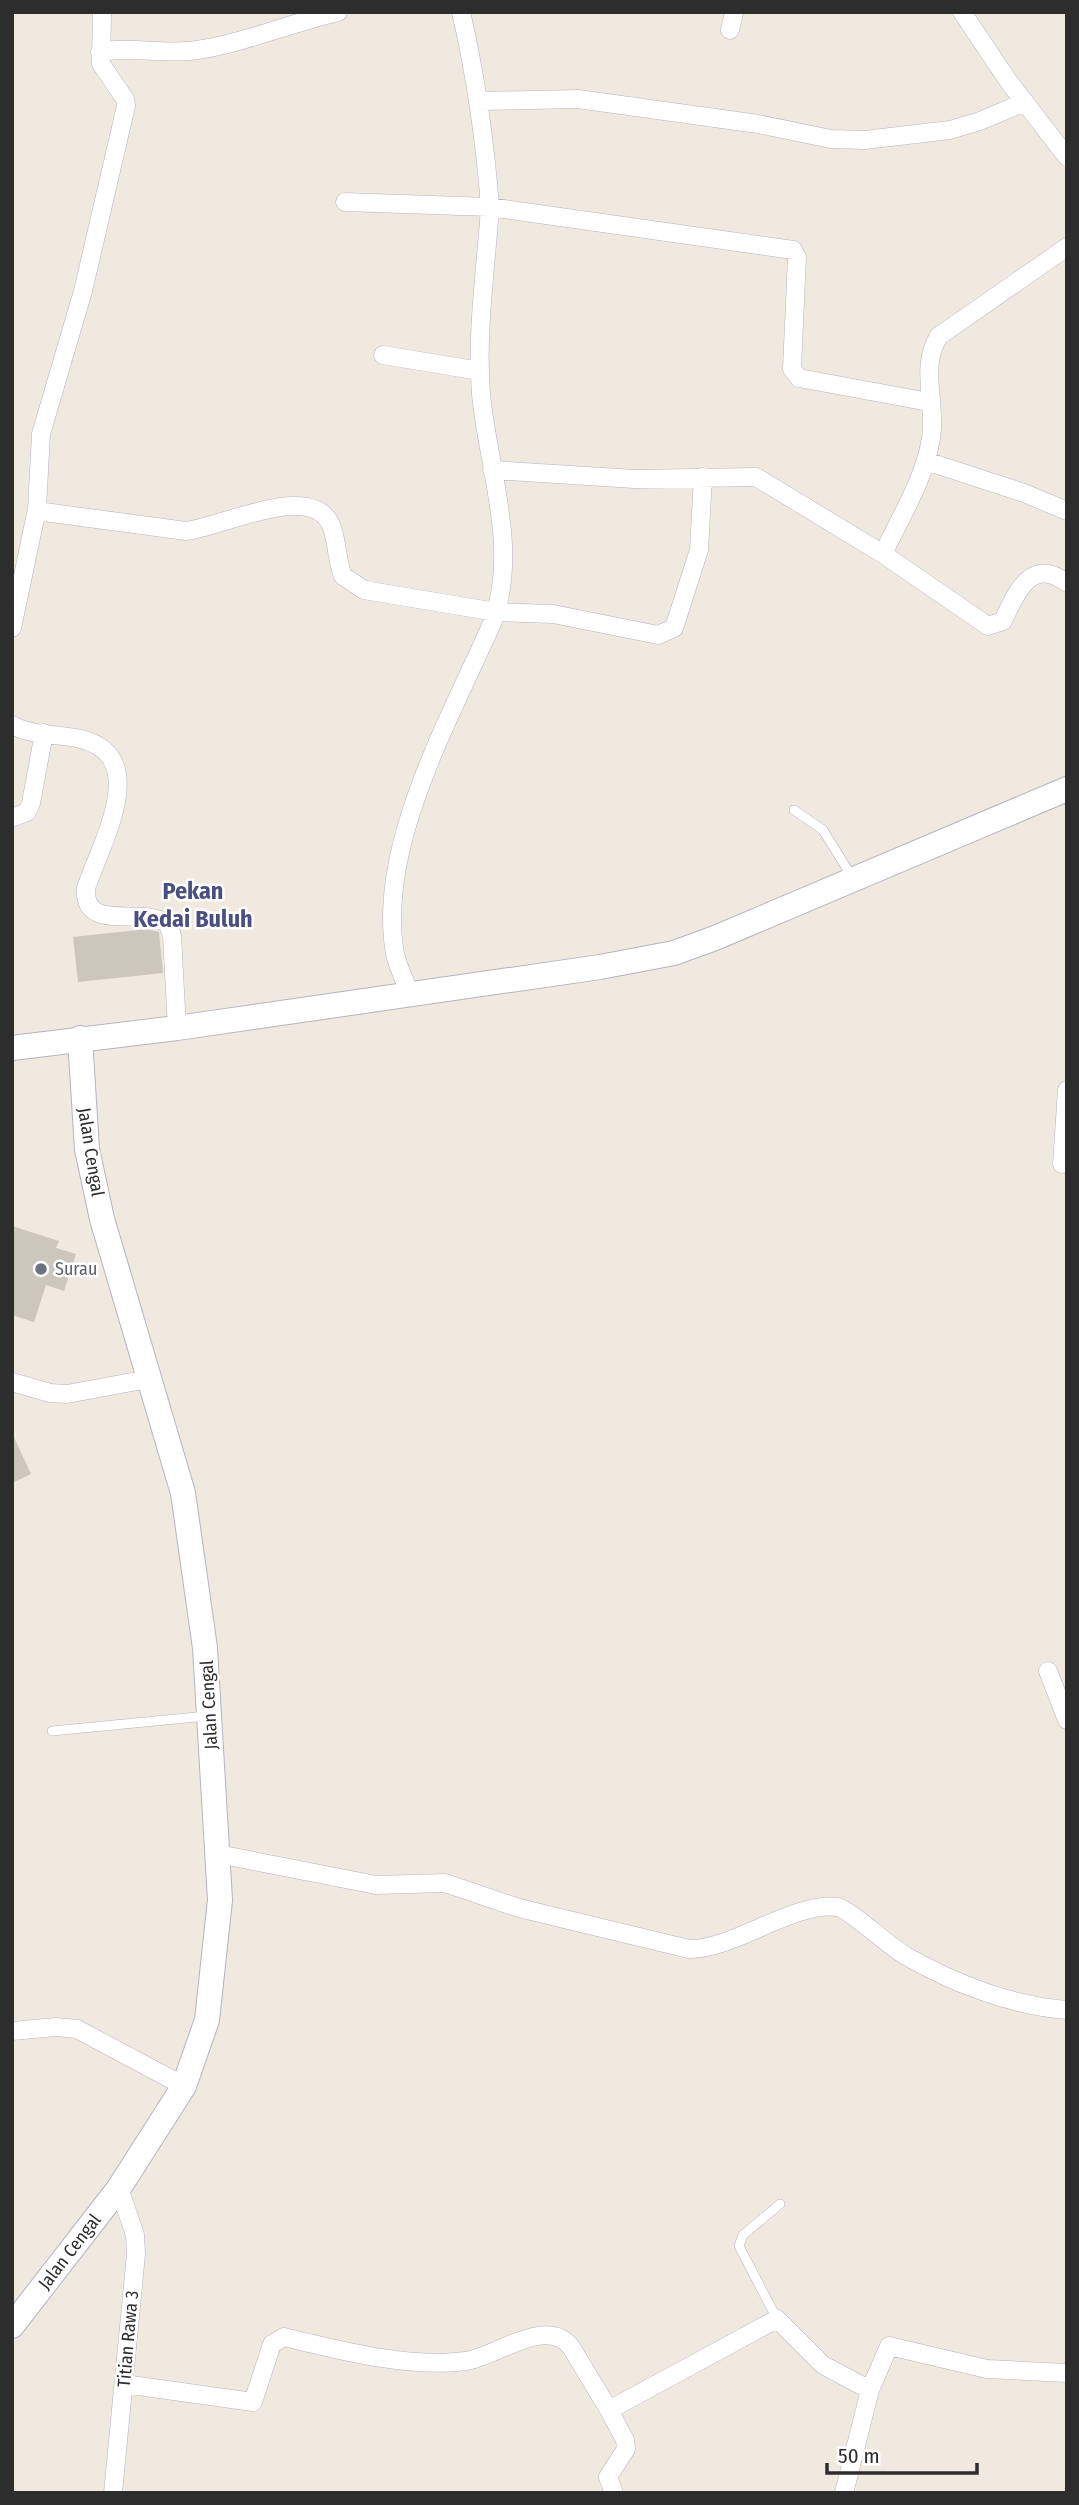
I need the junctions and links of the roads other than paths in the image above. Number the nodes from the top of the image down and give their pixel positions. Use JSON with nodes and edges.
{"nodes":[{"id":1,"x":102,"y":12,"type":"edge"},
{"id":2,"x":338,"y":12,"type":"edge"},
{"id":3,"x":461,"y":12,"type":"edge"},
{"id":4,"x":962,"y":12,"type":"edge"},
{"id":5,"x":100,"y":52,"type":"junction"},
{"id":6,"x":479,"y":101,"type":"junction"},
{"id":7,"x":1026,"y":102,"type":"junction"},
{"id":8,"x":1067,"y":157,"type":"edge"},
{"id":9,"x":345,"y":202,"type":"dead end"},
{"id":10,"x":490,"y":207,"type":"junction"},
{"id":11,"x":1067,"y":247,"type":"edge"},
{"id":12,"x":383,"y":355,"type":"dead end"},
{"id":13,"x":480,"y":371,"type":"junction"},
{"id":14,"x":929,"y":402,"type":"junction"},
{"id":15,"x":926,"y":461,"type":"junction"},
{"id":16,"x":492,"y":470,"type":"junction"},
{"id":17,"x":703,"y":477,"type":"junction"},
{"id":18,"x":37,"y":511,"type":"junction"},
{"id":19,"x":1067,"y":512,"type":"edge"},
{"id":20,"x":883,"y":554,"type":"junction"},
{"id":21,"x":1067,"y":583,"type":"edge"},
{"id":22,"x":496,"y":612,"type":"junction"},
{"id":23,"x":12,"y":628,"type":"edge"},
{"id":24,"x":12,"y":725,"type":"edge"},
{"id":25,"x":44,"y":733,"type":"junction"},
{"id":26,"x":1067,"y":789,"type":"edge"},
{"id":27,"x":794,"y":810,"type":"dead end"},
{"id":28,"x":12,"y":818,"type":"edge"},
{"id":29,"x":853,"y":879,"type":"junction"},
{"id":30,"x":410,"y":994,"type":"junction"},
{"id":31,"x":177,"y":1028,"type":"junction"},
{"id":32,"x":80,"y":1038,"type":"junction"},
{"id":33,"x":12,"y":1048,"type":"edge"},
{"id":34,"x":1067,"y":1090,"type":"edge"},
{"id":35,"x":1062,"y":1164,"type":"dead end"},
{"id":36,"x":148,"y":1379,"type":"junction"},
{"id":37,"x":12,"y":1382,"type":"edge"},
{"id":38,"x":1048,"y":1671,"type":"dead end"},
{"id":39,"x":209,"y":1716,"type":"junction"},
{"id":40,"x":1067,"y":1720,"type":"edge"},
{"id":41,"x":52,"y":1731,"type":"dead end"},
{"id":42,"x":218,"y":1854,"type":"junction"},
{"id":43,"x":1067,"y":2010,"type":"edge"},
{"id":44,"x":12,"y":2031,"type":"edge"},
{"id":45,"x":184,"y":2086,"type":"junction"},
{"id":46,"x":119,"y":2188,"type":"junction"},
{"id":47,"x":780,"y":2204,"type":"dead end"},
{"id":48,"x":777,"y":2319,"type":"junction"},
{"id":49,"x":12,"y":2326,"type":"edge"},
{"id":50,"x":1067,"y":2373,"type":"edge"},
{"id":51,"x":124,"y":2384,"type":"junction"},
{"id":52,"x":870,"y":2390,"type":"junction"},
{"id":53,"x":609,"y":2410,"type":"junction"},
{"id":54,"x":113,"y":2493,"type":"edge"},
{"id":55,"x":614,"y":2493,"type":"edge"},
{"id":56,"x":844,"y":2493,"type":"edge"}],
"edges":[{"from":1,"to":5,"type":"street"},
{"from":2,"to":5,"type":"street"},
{"from":3,"to":6,"type":"street"},
{"from":4,"to":7,"type":"street"},
{"from":5,"to":18,"type":"street"},
{"from":6,"to":7,"type":"street"},
{"from":6,"to":10,"type":"street"},
{"from":7,"to":8,"type":"street"},
{"from":9,"to":10,"type":"street"},
{"from":10,"to":13,"type":"street"},
{"from":10,"to":14,"type":"street"},
{"from":11,"to":14,"type":"street"},
{"from":12,"to":13,"type":"street"},
{"from":13,"to":16,"type":"street"},
{"from":14,"to":15,"type":"street"},
{"from":15,"to":19,"type":"street"},
{"from":15,"to":20,"type":"street"},
{"from":16,"to":17,"type":"street"},
{"from":16,"to":22,"type":"street"},
{"from":17,"to":20,"type":"street"},
{"from":17,"to":22,"type":"street"},
{"from":18,"to":22,"type":"street"},
{"from":18,"to":23,"type":"street"},
{"from":20,"to":21,"type":"street"},
{"from":22,"to":30,"type":"street"},
{"from":24,"to":25,"type":"street"},
{"from":25,"to":28,"type":"street"},
{"from":25,"to":31,"type":"street"},
{"from":26,"to":29,"type":"street"},
{"from":27,"to":29,"type":"lane"},
{"from":29,"to":30,"type":"street"},
{"from":30,"to":31,"type":"street"},
{"from":31,"to":32,"type":"street"},
{"from":32,"to":33,"type":"street"},
{"from":32,"to":36,"type":"street","name":"Jalan Cengal"},
{"from":34,"to":35,"type":"street"},
{"from":36,"to":37,"type":"street"},
{"from":36,"to":39,"type":"street","name":"Jalan Cengal"},
{"from":38,"to":40,"type":"street"},
{"from":39,"to":41,"type":"lane"},
{"from":39,"to":42,"type":"street","name":"Jalan Cengal"},
{"from":42,"to":43,"type":"street"},
{"from":42,"to":45,"type":"street","name":"Jalan Cengal"},
{"from":44,"to":45,"type":"street"},
{"from":45,"to":46,"type":"street","name":"Jalan Cengal"},
{"from":46,"to":49,"type":"street","name":"Jalan Cengal"},
{"from":46,"to":51,"type":"street","name":"Titian Rawa 3"},
{"from":47,"to":48,"type":"lane"},
{"from":48,"to":52,"type":"street"},
{"from":48,"to":53,"type":"street"},
{"from":50,"to":52,"type":"street"},
{"from":51,"to":53,"type":"street"},
{"from":51,"to":54,"type":"street","name":"Titian Rawa 3"},
{"from":52,"to":56,"type":"street"},
{"from":53,"to":55,"type":"street"}]}
